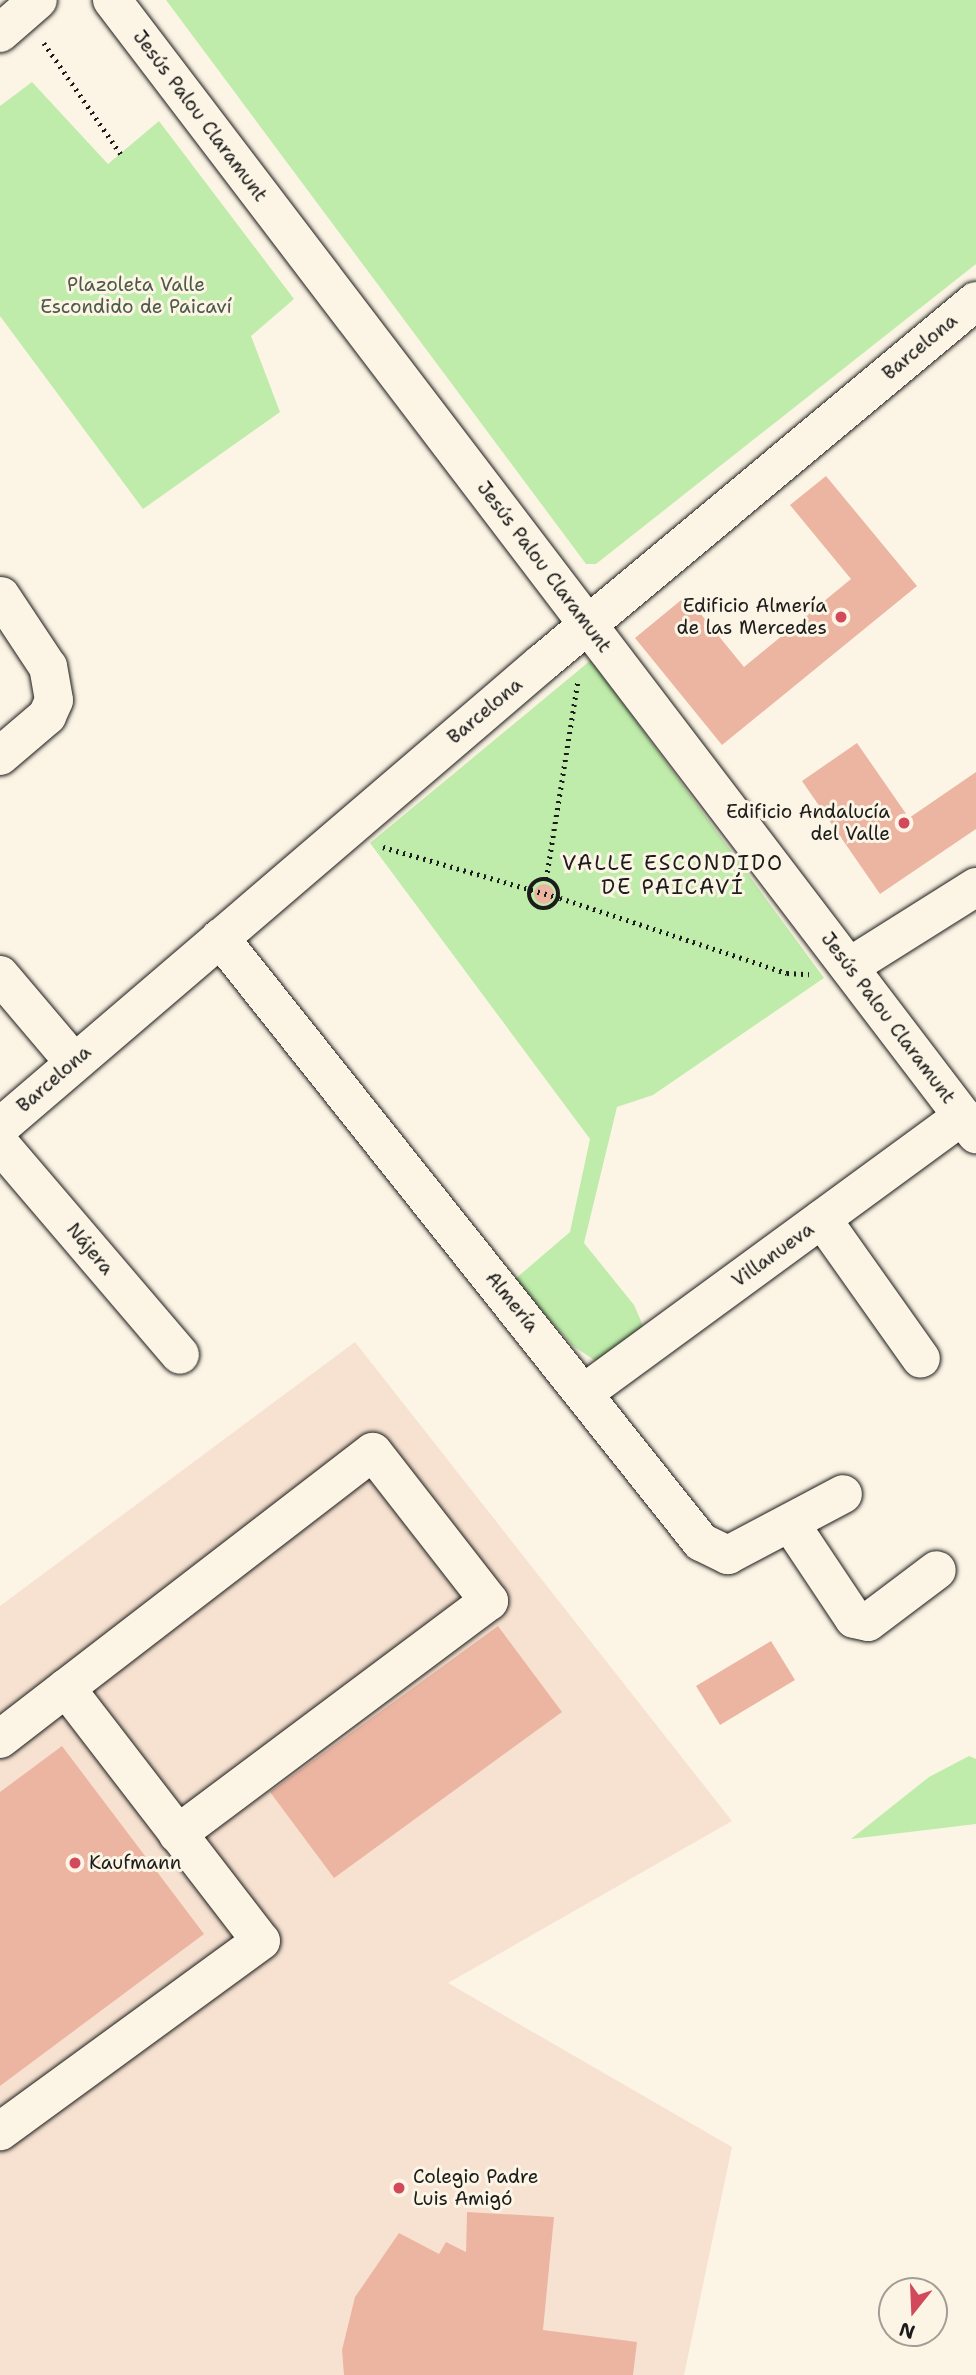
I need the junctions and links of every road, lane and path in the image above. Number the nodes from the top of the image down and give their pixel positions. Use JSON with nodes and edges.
{"nodes":[{"id":1,"x":112,"y":0,"type":"edge"},
{"id":2,"x":21,"y":15,"type":"edge"},
{"id":3,"x":121,"y":154,"type":"dead end"},
{"id":4,"x":976,"y":301,"type":"edge"},
{"id":5,"x":1,"y":596,"type":"edge"},
{"id":6,"x":588,"y":624,"type":"junction"},
{"id":7,"x":579,"y":678,"type":"dead end"},
{"id":8,"x":0,"y":756,"type":"edge"},
{"id":9,"x":370,"y":844,"type":"dead end"},
{"id":10,"x":546,"y":879,"type":"junction"},
{"id":11,"x":976,"y":887,"type":"edge"},
{"id":12,"x":530,"y":889,"type":"junction"},
{"id":13,"x":560,"y":898,"type":"junction"},
{"id":14,"x":220,"y":938,"type":"junction"},
{"id":15,"x":844,"y":960,"type":"junction"},
{"id":16,"x":0,"y":975,"type":"edge"},
{"id":17,"x":73,"y":1061,"type":"junction"},
{"id":18,"x":969,"y":1125,"type":"edge"},
{"id":19,"x":0,"y":1127,"type":"edge"},
{"id":20,"x":0,"y":1144,"type":"edge"},
{"id":21,"x":822,"y":1219,"type":"junction"},
{"id":22,"x":180,"y":1354,"type":"dead end"},
{"id":23,"x":921,"y":1359,"type":"dead end"},
{"id":24,"x":584,"y":1393,"type":"junction"},
{"id":25,"x":843,"y":1494,"type":"dead end"},
{"id":26,"x":790,"y":1523,"type":"junction"},
{"id":27,"x":937,"y":1570,"type":"dead end"},
{"id":28,"x":66,"y":1688,"type":"junction"},
{"id":29,"x":0,"y":1739,"type":"edge"},
{"id":30,"x":178,"y":1833,"type":"junction"},
{"id":31,"x":0,"y":2131,"type":"edge"}],
"edges":[{"from":1,"to":6,"type":"street","name":"Jesús Palou Claramunt"},
{"from":2,"to":3,"type":"path"},
{"from":4,"to":6,"type":"street","name":"Barcelona"},
{"from":5,"to":8,"type":"street"},
{"from":6,"to":14,"type":"street","name":"Barcelona"},
{"from":6,"to":15,"type":"street","name":"Jesús Palou Claramunt"},
{"from":7,"to":10,"type":"path"},
{"from":9,"to":12,"type":"path"},
{"from":10,"to":12,"type":"path"},
{"from":10,"to":13,"type":"path"},
{"from":11,"to":15,"type":"street"},
{"from":12,"to":13,"type":"path"},
{"from":12,"to":13,"type":"path"},
{"from":13,"to":15,"type":"path"},
{"from":14,"to":17,"type":"street","name":"Barcelona"},
{"from":14,"to":24,"type":"street","name":"Almería"},
{"from":15,"to":18,"type":"street","name":"Jesús Palou Claramunt"},
{"from":16,"to":17,"type":"street"},
{"from":17,"to":19,"type":"street","name":"Barcelona"},
{"from":18,"to":21,"type":"street","name":"Villanueva"},
{"from":20,"to":22,"type":"street","name":"Nájera"},
{"from":21,"to":23,"type":"street"},
{"from":21,"to":24,"type":"street","name":"Villanueva"},
{"from":24,"to":26,"type":"street","name":"Almería"},
{"from":25,"to":26,"type":"street","name":"Almería"},
{"from":26,"to":27,"type":"street"},
{"from":28,"to":29,"type":"street"},
{"from":28,"to":30,"type":"street"},
{"from":28,"to":30,"type":"street"},
{"from":30,"to":31,"type":"street"}]}
